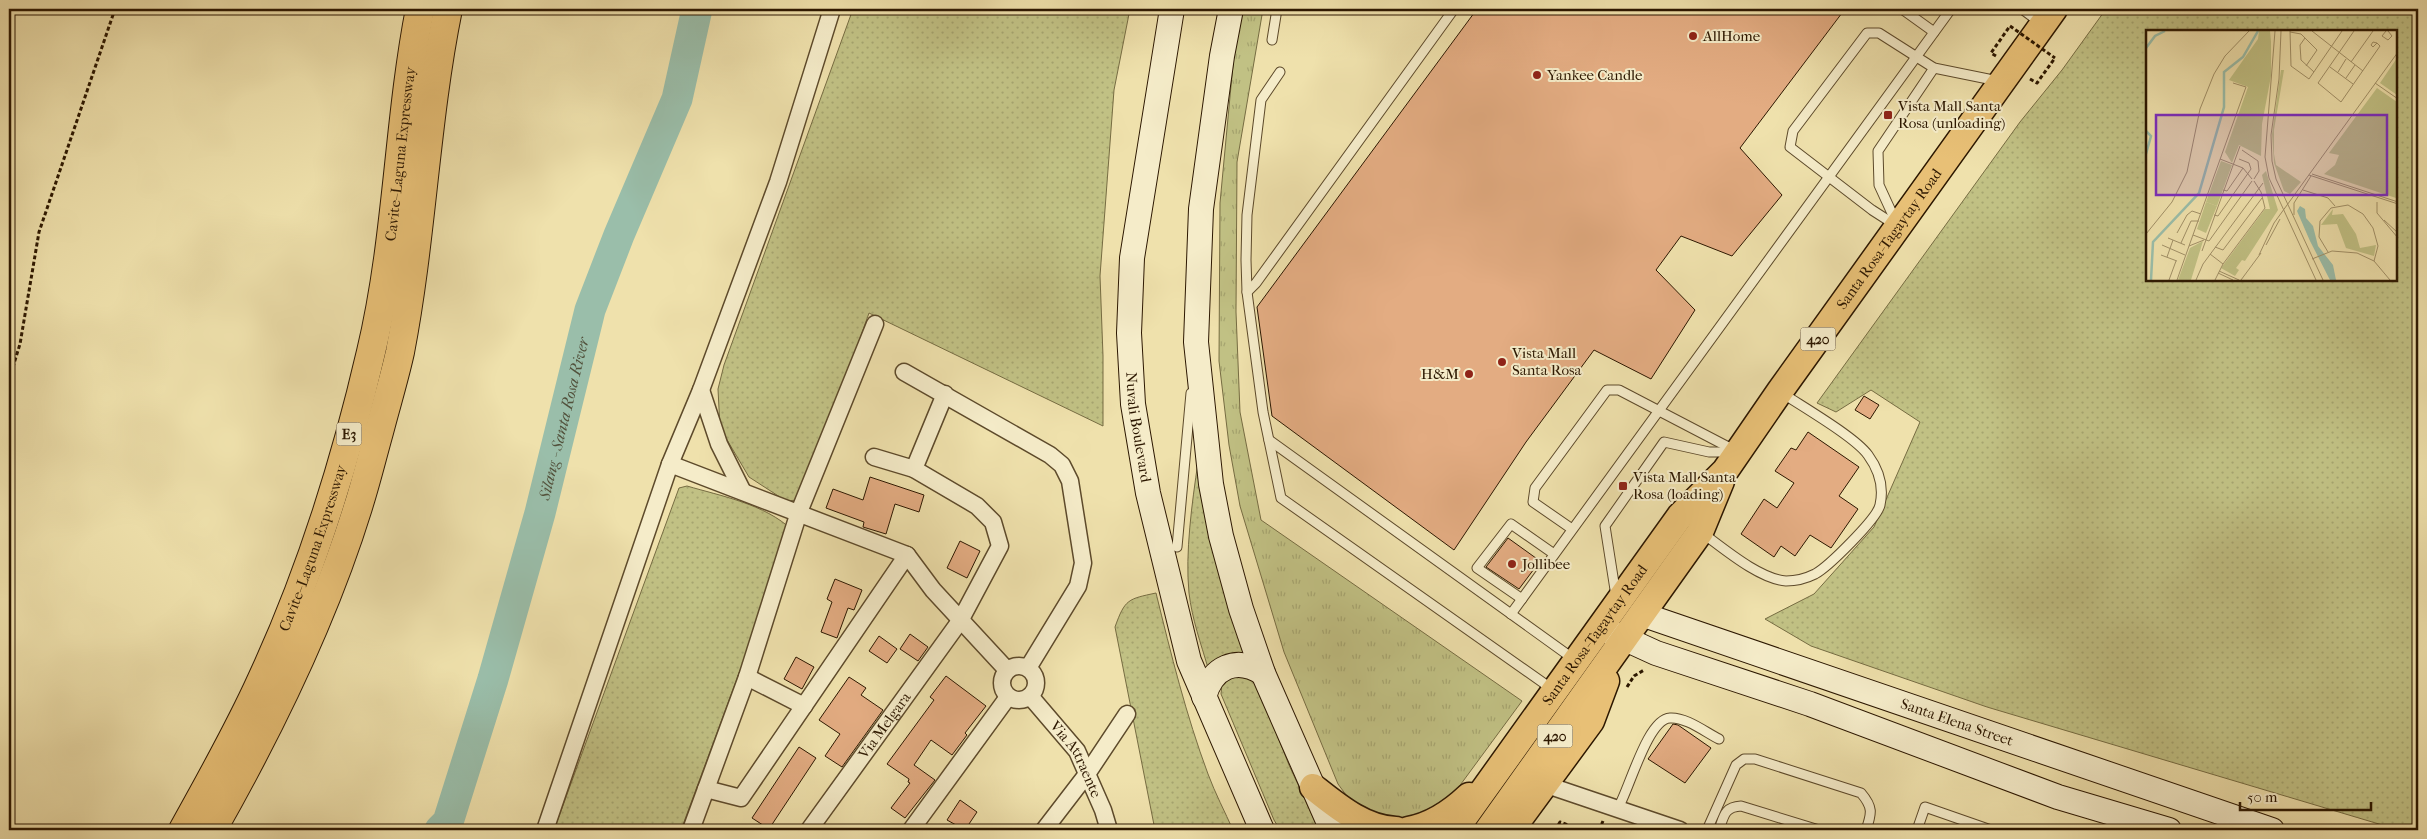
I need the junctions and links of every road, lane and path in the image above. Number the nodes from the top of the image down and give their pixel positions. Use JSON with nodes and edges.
{"nodes":[{"id":1,"x":114,"y":9,"type":"edge"},
{"id":2,"x":420,"y":9,"type":"edge"},
{"id":3,"x":448,"y":9,"type":"edge"},
{"id":4,"x":832,"y":9,"type":"edge"},
{"id":5,"x":1172,"y":9,"type":"edge"},
{"id":6,"x":1231,"y":9,"type":"edge"},
{"id":7,"x":1277,"y":9,"type":"edge"},
{"id":8,"x":1454,"y":9,"type":"edge"},
{"id":9,"x":1902,"y":9,"type":"edge"},
{"id":10,"x":1951,"y":9,"type":"edge"},
{"id":11,"x":2022,"y":9,"type":"edge"},
{"id":12,"x":2049,"y":17,"type":"edge"},
{"id":13,"x":1934,"y":32,"type":"junction"},
{"id":14,"x":1272,"y":40,"type":"dead end"},
{"id":15,"x":1991,"y":53,"type":"dead end"},
{"id":16,"x":1916,"y":56,"type":"junction"},
{"id":17,"x":1934,"y":68,"type":"junction"},
{"id":18,"x":1280,"y":72,"type":"dead end"},
{"id":19,"x":2003,"y":82,"type":"junction"},
{"id":20,"x":2037,"y":83,"type":"dead end"},
{"id":21,"x":1829,"y":176,"type":"junction"},
{"id":22,"x":1899,"y":227,"type":"junction"},
{"id":23,"x":1247,"y":292,"type":"junction"},
{"id":24,"x":875,"y":324,"type":"dead end"},
{"id":25,"x":1196,"y":342,"type":"junction"},
{"id":26,"x":904,"y":372,"type":"dead end"},
{"id":27,"x":9,"y":380,"type":"edge"},
{"id":28,"x":701,"y":390,"type":"junction"},
{"id":29,"x":1780,"y":392,"type":"junction"},
{"id":30,"x":945,"y":394,"type":"junction"},
{"id":31,"x":1658,"y":411,"type":"junction"},
{"id":32,"x":1269,"y":440,"type":"junction"},
{"id":33,"x":874,"y":457,"type":"dead end"},
{"id":34,"x":1732,"y":462,"type":"junction"},
{"id":35,"x":670,"y":464,"type":"junction"},
{"id":36,"x":914,"y":468,"type":"junction"},
{"id":37,"x":742,"y":490,"type":"junction"},
{"id":38,"x":799,"y":512,"type":"junction"},
{"id":39,"x":1572,"y":529,"type":"junction"},
{"id":40,"x":1700,"y":532,"type":"junction"},
{"id":41,"x":1178,"y":547,"type":"dead end"},
{"id":42,"x":1554,"y":554,"type":"junction"},
{"id":43,"x":907,"y":555,"type":"junction"},
{"id":44,"x":1522,"y":599,"type":"junction"},
{"id":45,"x":1617,"y":604,"type":"junction"},
{"id":46,"x":1511,"y":614,"type":"junction"},
{"id":47,"x":1640,"y":614,"type":"junction"},
{"id":48,"x":960,"y":620,"type":"junction"},
{"id":49,"x":1600,"y":627,"type":"junction"},
{"id":50,"x":1623,"y":639,"type":"junction"},
{"id":51,"x":1576,"y":660,"type":"junction"},
{"id":52,"x":1028,"y":668,"type":"junction"},
{"id":53,"x":1007,"y":670,"type":"junction"},
{"id":54,"x":1263,"y":673,"type":"junction"},
{"id":55,"x":747,"y":676,"type":"junction"},
{"id":56,"x":1554,"y":690,"type":"junction"},
{"id":57,"x":1030,"y":696,"type":"junction"},
{"id":58,"x":1008,"y":697,"type":"junction"},
{"id":59,"x":1204,"y":697,"type":"junction"},
{"id":60,"x":804,"y":706,"type":"junction"},
{"id":61,"x":1126,"y":714,"type":"dead end"},
{"id":62,"x":1719,"y":739,"type":"dead end"},
{"id":63,"x":1508,"y":756,"type":"junction"},
{"id":64,"x":2071,"y":764,"type":"junction"},
{"id":65,"x":1087,"y":774,"type":"junction"},
{"id":66,"x":1544,"y":784,"type":"junction"},
{"id":67,"x":1313,"y":787,"type":"junction"},
{"id":68,"x":706,"y":789,"type":"junction"},
{"id":69,"x":2058,"y":797,"type":"junction"},
{"id":70,"x":1617,"y":810,"type":"junction"},
{"id":71,"x":183,"y":830,"type":"edge"},
{"id":72,"x":212,"y":830,"type":"edge"},
{"id":73,"x":545,"y":830,"type":"edge"},
{"id":74,"x":691,"y":830,"type":"edge"},
{"id":75,"x":809,"y":830,"type":"edge"},
{"id":76,"x":912,"y":830,"type":"edge"},
{"id":77,"x":1044,"y":830,"type":"edge"},
{"id":78,"x":1109,"y":830,"type":"edge"},
{"id":79,"x":1262,"y":830,"type":"edge"},
{"id":80,"x":1332,"y":830,"type":"edge"},
{"id":81,"x":1396,"y":830,"type":"edge"},
{"id":82,"x":1408,"y":830,"type":"edge"},
{"id":83,"x":1455,"y":830,"type":"edge"},
{"id":84,"x":1505,"y":830,"type":"edge"},
{"id":85,"x":1555,"y":830,"type":"edge"},
{"id":86,"x":1582,"y":830,"type":"edge"},
{"id":87,"x":1680,"y":830,"type":"edge"},
{"id":88,"x":1707,"y":830,"type":"edge"},
{"id":89,"x":1719,"y":830,"type":"edge"},
{"id":90,"x":1819,"y":830,"type":"edge"},
{"id":91,"x":1866,"y":830,"type":"edge"},
{"id":92,"x":1917,"y":830,"type":"edge"},
{"id":93,"x":1991,"y":830,"type":"edge"},
{"id":94,"x":2169,"y":830,"type":"edge"},
{"id":95,"x":2272,"y":830,"type":"edge"}],
"edges":[{"from":1,"to":27,"type":"path"},
{"from":2,"to":71,"type":"highway","name":"Cavite–Laguna Expressway","number":"E3"},
{"from":3,"to":72,"type":"highway","name":"Cavite–Laguna Expressway","number":"E3"},
{"from":4,"to":28,"type":"street"},
{"from":5,"to":59,"type":"main road","name":"Nuvali Boulevard"},
{"from":6,"to":25,"type":"main road"},
{"from":7,"to":14,"type":"lane"},
{"from":8,"to":23,"type":"lane"},
{"from":9,"to":13,"type":"lane"},
{"from":10,"to":13,"type":"lane"},
{"from":11,"to":12,"type":"lane"},
{"from":12,"to":19,"type":"main road","name":"Santa Rosa-Tagaytay Road","number":"420"},
{"from":13,"to":16,"type":"lane"},
{"from":15,"to":20,"type":"path","bridge":true},
{"from":16,"to":17,"type":"lane"},
{"from":16,"to":21,"type":"lane"},
{"from":16,"to":21,"type":"lane"},
{"from":17,"to":19,"type":"lane"},
{"from":17,"to":22,"type":"lane"},
{"from":18,"to":23,"type":"lane"},
{"from":19,"to":22,"type":"main road","name":"Santa Rosa-Tagaytay Road","number":"420"},
{"from":21,"to":22,"type":"lane"},
{"from":21,"to":31,"type":"lane"},
{"from":22,"to":29,"type":"main road","name":"Santa Rosa-Tagaytay Road","number":"420"},
{"from":23,"to":32,"type":"lane"},
{"from":24,"to":38,"type":"street"},
{"from":25,"to":41,"type":"lane"},
{"from":25,"to":54,"type":"main road"},
{"from":26,"to":30,"type":"street"},
{"from":28,"to":35,"type":"street"},
{"from":28,"to":37,"type":"street"},
{"from":29,"to":34,"type":"main road","name":"Santa Rosa-Tagaytay Road","number":"420"},
{"from":29,"to":40,"type":"lane"},
{"from":30,"to":36,"type":"street"},
{"from":30,"to":52,"type":"street"},
{"from":31,"to":34,"type":"lane"},
{"from":31,"to":39,"type":"lane"},
{"from":31,"to":39,"type":"lane"},
{"from":32,"to":46,"type":"lane"},
{"from":32,"to":56,"type":"lane"},
{"from":33,"to":36,"type":"street","name":"Via Melgara"},
{"from":34,"to":40,"type":"main road","name":"Santa Rosa-Tagaytay Road","number":"420"},
{"from":34,"to":45,"type":"main road","name":"Santa Rosa-Tagaytay Road","number":"420"},
{"from":34,"to":45,"type":"lane"},
{"from":35,"to":37,"type":"street"},
{"from":35,"to":73,"type":"street"},
{"from":36,"to":48,"type":"street","name":"Via Melgara"},
{"from":37,"to":38,"type":"street"},
{"from":38,"to":43,"type":"street"},
{"from":38,"to":55,"type":"street"},
{"from":39,"to":42,"type":"lane"},
{"from":40,"to":47,"type":"main road","name":"Santa Rosa-Tagaytay Road","number":"420"},
{"from":42,"to":44,"type":"lane"},
{"from":42,"to":44,"type":"lane"},
{"from":43,"to":48,"type":"street"},
{"from":43,"to":60,"type":"street"},
{"from":44,"to":46,"type":"lane"},
{"from":45,"to":49,"type":"main road","name":"Santa Rosa-Tagaytay Road","number":"420"},
{"from":46,"to":51,"type":"lane"},
{"from":47,"to":50,"type":"main road","name":"Santa Rosa-Tagaytay Road","number":"420"},
{"from":47,"to":64,"type":"main road","name":"Santa Elena Street"},
{"from":48,"to":53,"type":"street"},
{"from":48,"to":75,"type":"street","name":"Via Melgara"},
{"from":49,"to":50,"type":"main road","name":"Santa Elena Street"},
{"from":49,"to":51,"type":"main road","name":"Santa Rosa-Tagaytay Road","number":"420"},
{"from":50,"to":66,"type":"main road"},
{"from":50,"to":69,"type":"main road","name":"Santa Elena Street"},
{"from":50,"to":84,"type":"main road","name":"Santa Rosa-Tagaytay Road","number":"420"},
{"from":51,"to":56,"type":"main road","name":"Santa Rosa-Tagaytay Road","number":"420"},
{"from":52,"to":53,"type":"street"},
{"from":52,"to":57,"type":"street"},
{"from":53,"to":58,"type":"street"},
{"from":54,"to":59,"type":"main road"},
{"from":54,"to":67,"type":"main road"},
{"from":55,"to":60,"type":"street"},
{"from":55,"to":68,"type":"street"},
{"from":56,"to":63,"type":"main road","name":"Santa Rosa-Tagaytay Road","number":"420"},
{"from":57,"to":58,"type":"street"},
{"from":57,"to":65,"type":"street","name":"Via Attraente"},
{"from":58,"to":76,"type":"street"},
{"from":59,"to":79,"type":"main road","name":"Nuvali Boulevard"},
{"from":60,"to":68,"type":"street"},
{"from":61,"to":65,"type":"street"},
{"from":62,"to":70,"type":"lane"},
{"from":63,"to":82,"type":"main road"},
{"from":63,"to":83,"type":"main road","name":"Santa Rosa-Tagaytay Road","number":"420"},
{"from":64,"to":69,"type":"main road"},
{"from":64,"to":95,"type":"main road","name":"Santa Elena Street"},
{"from":65,"to":77,"type":"street"},
{"from":65,"to":78,"type":"street","name":"Via Attraente"},
{"from":66,"to":70,"type":"street"},
{"from":66,"to":84,"type":"main road"},
{"from":67,"to":80,"type":"main road"},
{"from":67,"to":81,"type":"main road"},
{"from":68,"to":74,"type":"street"},
{"from":69,"to":94,"type":"main road","name":"Santa Elena Street"},
{"from":70,"to":87,"type":"street"},
{"from":85,"to":86,"type":"path"},
{"from":88,"to":91,"type":"lane"},
{"from":89,"to":90,"type":"lane"},
{"from":92,"to":93,"type":"lane"}]}
